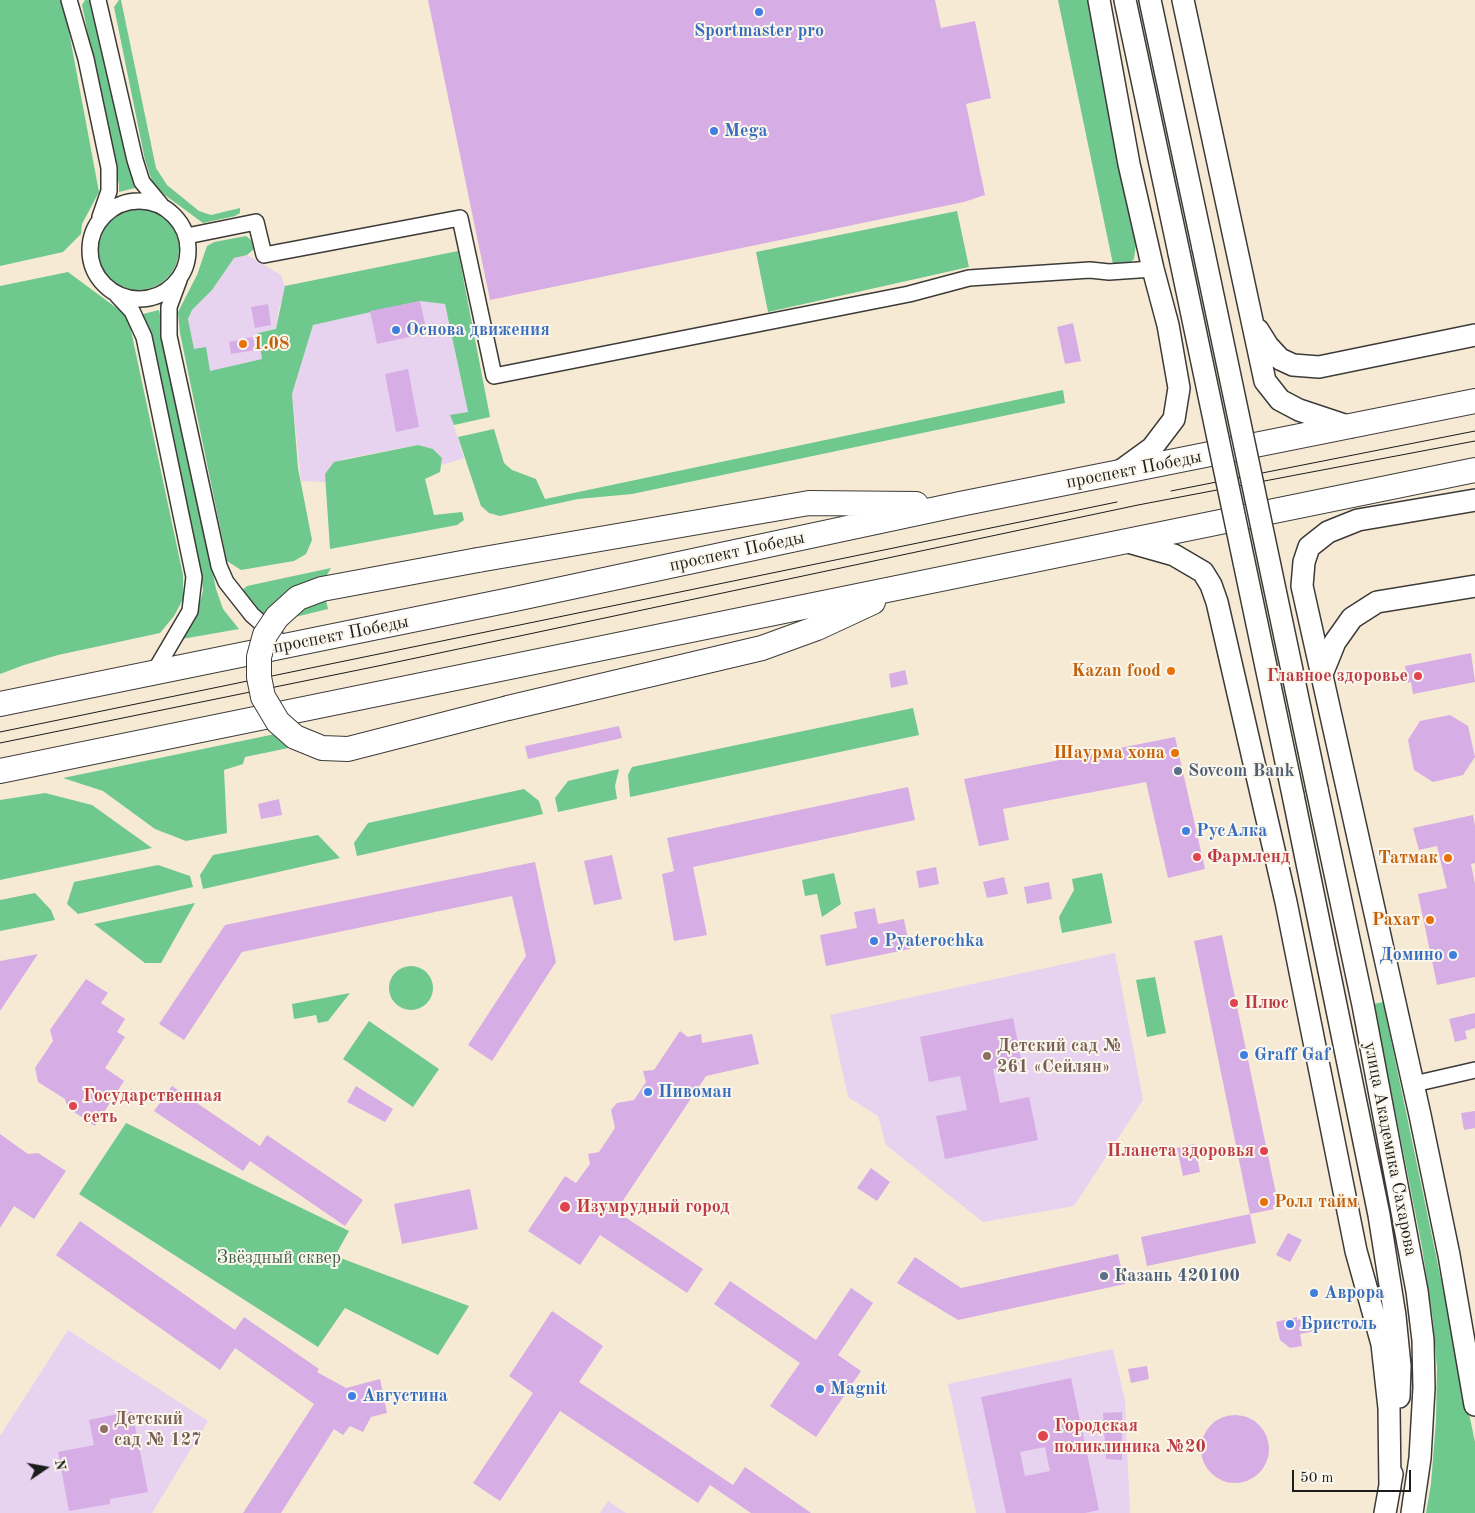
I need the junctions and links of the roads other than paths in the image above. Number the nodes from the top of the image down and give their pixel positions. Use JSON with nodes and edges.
{"nodes":[{"id":1,"x":98,"y":0,"type":"edge"},
{"id":2,"x":1099,"y":0,"type":"edge"},
{"id":3,"x":1125,"y":0,"type":"edge"},
{"id":4,"x":1150,"y":0,"type":"edge"},
{"id":5,"x":1183,"y":0,"type":"edge"},
{"id":6,"x":72,"y":5,"type":"edge"},
{"id":7,"x":161,"y":205,"type":"junction"},
{"id":8,"x":100,"y":220,"type":"junction"},
{"id":9,"x":187,"y":236,"type":"junction"},
{"id":10,"x":1153,"y":269,"type":"junction"},
{"id":11,"x":179,"y":280,"type":"junction"},
{"id":12,"x":117,"y":295,"type":"junction"},
{"id":13,"x":1251,"y":319,"type":"junction"},
{"id":14,"x":1475,"y":335,"type":"edge"},
{"id":15,"x":1475,"y":384,"type":"edge"},
{"id":16,"x":1475,"y":401,"type":"edge"},
{"id":17,"x":1407,"y":415,"type":"junction"},
{"id":18,"x":1350,"y":427,"type":"junction"},
{"id":19,"x":1475,"y":470,"type":"edge"},
{"id":20,"x":1116,"y":474,"type":"junction"},
{"id":21,"x":1421,"y":481,"type":"junction"},
{"id":22,"x":1475,"y":481,"type":"edge"},
{"id":23,"x":1475,"y":500,"type":"edge"},
{"id":24,"x":960,"y":504,"type":"junction"},
{"id":25,"x":1128,"y":542,"type":"junction"},
{"id":26,"x":943,"y":578,"type":"junction"},
{"id":27,"x":1475,"y":586,"type":"edge"},
{"id":28,"x":287,"y":646,"type":"junction"},
{"id":29,"x":152,"y":674,"type":"junction"},
{"id":30,"x":1322,"y":674,"type":"junction"},
{"id":31,"x":0,"y":704,"type":"edge"},
{"id":32,"x":0,"y":771,"type":"edge"},
{"id":33,"x":1348,"y":1060,"type":"junction"},
{"id":34,"x":1475,"y":1070,"type":"edge"},
{"id":35,"x":1414,"y":1084,"type":"junction"},
{"id":36,"x":1339,"y":1168,"type":"junction"},
{"id":37,"x":1475,"y":1405,"type":"edge"},
{"id":38,"x":1390,"y":1487,"type":"junction"},
{"id":39,"x":1385,"y":1513,"type":"edge"},
{"id":40,"x":1412,"y":1513,"type":"edge"}],
"edges":[{"from":1,"to":7,"type":"street"},
{"from":2,"to":10,"type":"main road"},
{"from":3,"to":33,"type":"main road","bridge":true},
{"from":4,"to":40,"type":"main road","name":"улица Академика Сахарова","bridge":true},
{"from":5,"to":13,"type":"main road"},
{"from":6,"to":8,"type":"street"},
{"from":7,"to":8,"type":"street"},
{"from":7,"to":9,"type":"street"},
{"from":8,"to":12,"type":"street"},
{"from":9,"to":10,"type":"street"},
{"from":9,"to":11,"type":"street"},
{"from":10,"to":20,"type":"main road"},
{"from":11,"to":12,"type":"street"},
{"from":11,"to":28,"type":"street"},
{"from":12,"to":29,"type":"street"},
{"from":13,"to":14,"type":"main road"},
{"from":13,"to":18,"type":"main road"},
{"from":15,"to":17,"type":"main road"},
{"from":16,"to":17,"type":"main road","name":"проспект Победы"},
{"from":17,"to":18,"type":"main road","name":"проспект Победы"},
{"from":18,"to":20,"type":"main road","name":"проспект Победы"},
{"from":19,"to":21,"type":"main road"},
{"from":20,"to":24,"type":"main road","name":"проспект Победы"},
{"from":21,"to":22,"type":"main road"},
{"from":21,"to":25,"type":"main road"},
{"from":23,"to":30,"type":"main road"},
{"from":24,"to":26,"type":"main road","bridge":true},
{"from":24,"to":28,"type":"main road","name":"проспект Победы"},
{"from":25,"to":26,"type":"main road"},
{"from":25,"to":36,"type":"main road"},
{"from":26,"to":32,"type":"main road"},
{"from":27,"to":30,"type":"main road"},
{"from":28,"to":29,"type":"main road","name":"проспект Победы"},
{"from":29,"to":31,"type":"main road","name":"проспект Победы"},
{"from":30,"to":35,"type":"main road"},
{"from":33,"to":36,"type":"main road"},
{"from":33,"to":38,"type":"main road"},
{"from":34,"to":35,"type":"street"},
{"from":35,"to":37,"type":"main road"},
{"from":36,"to":38,"type":"main road"},
{"from":38,"to":39,"type":"main road"}]}
